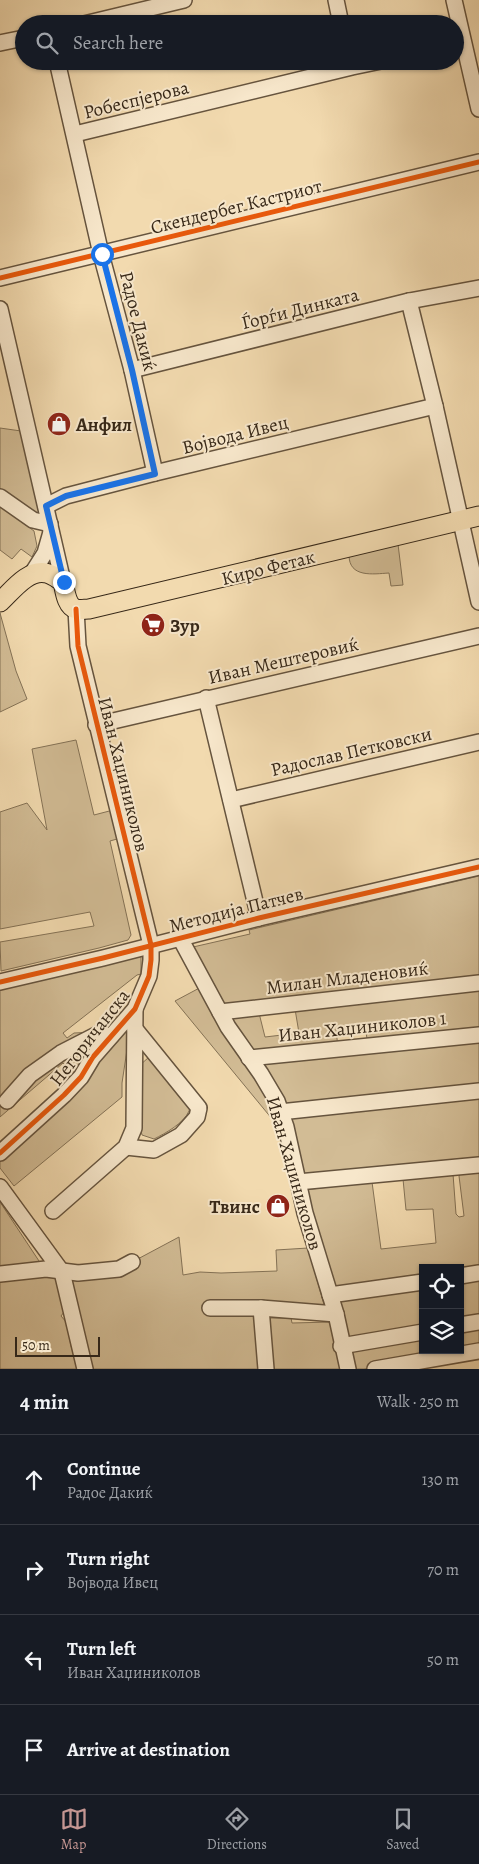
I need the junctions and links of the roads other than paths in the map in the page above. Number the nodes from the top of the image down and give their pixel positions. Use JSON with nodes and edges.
{"nodes":[{"id":1,"x":184,"y":0,"type":"edge"},
{"id":2,"x":336,"y":0,"type":"edge"},
{"id":3,"x":454,"y":0,"type":"edge"},
{"id":4,"x":122,"y":15,"type":"edge"},
{"id":5,"x":339,"y":15,"type":"edge"},
{"id":6,"x":458,"y":15,"type":"edge"},
{"id":7,"x":15,"y":40,"type":"edge"},
{"id":8,"x":0,"y":43,"type":"edge"},
{"id":9,"x":466,"y":46,"type":"edge"},
{"id":10,"x":59,"y":70,"type":"edge"},
{"id":11,"x":327,"y":70,"type":"edge"},
{"id":12,"x":479,"y":109,"type":"edge"},
{"id":13,"x":75,"y":134,"type":"junction"},
{"id":14,"x":479,"y":162,"type":"edge"},
{"id":15,"x":102,"y":254,"type":"junction"},
{"id":16,"x":0,"y":278,"type":"edge"},
{"id":17,"x":479,"y":288,"type":"edge"},
{"id":18,"x":409,"y":301,"type":"junction"},
{"id":19,"x":0,"y":309,"type":"edge"},
{"id":20,"x":132,"y":370,"type":"junction"},
{"id":21,"x":436,"y":406,"type":"junction"},
{"id":22,"x":155,"y":474,"type":"junction"},
{"id":23,"x":0,"y":497,"type":"edge"},
{"id":24,"x":46,"y":506,"type":"junction"},
{"id":25,"x":470,"y":518,"type":"edge"},
{"id":26,"x":51,"y":527,"type":"junction"},
{"id":27,"x":31,"y":575,"type":"junction"},
{"id":28,"x":65,"y":587,"type":"junction"},
{"id":29,"x":15,"y":588,"type":"junction"},
{"id":30,"x":0,"y":602,"type":"edge"},
{"id":31,"x":479,"y":602,"type":"edge"},
{"id":32,"x":76,"y":609,"type":"junction"},
{"id":33,"x":479,"y":636,"type":"edge"},
{"id":34,"x":206,"y":698,"type":"junction"},
{"id":35,"x":96,"y":725,"type":"junction"},
{"id":36,"x":479,"y":742,"type":"edge"},
{"id":37,"x":231,"y":800,"type":"junction"},
{"id":38,"x":479,"y":867,"type":"edge"},
{"id":39,"x":259,"y":918,"type":"junction"},
{"id":40,"x":180,"y":938,"type":"junction"},
{"id":41,"x":151,"y":945,"type":"junction"},
{"id":42,"x":0,"y":982,"type":"edge"},
{"id":43,"x":479,"y":983,"type":"edge"},
{"id":44,"x":135,"y":1009,"type":"junction"},
{"id":45,"x":220,"y":1012,"type":"junction"},
{"id":46,"x":135,"y":1029,"type":"junction"},
{"id":47,"x":479,"y":1034,"type":"edge"},
{"id":48,"x":112,"y":1036,"type":"junction"},
{"id":49,"x":249,"y":1058,"type":"junction"},
{"id":50,"x":479,"y":1091,"type":"edge"},
{"id":51,"x":7,"y":1101,"type":"dead end"},
{"id":52,"x":280,"y":1112,"type":"junction"},
{"id":53,"x":126,"y":1147,"type":"junction"},
{"id":54,"x":0,"y":1153,"type":"edge"},
{"id":55,"x":479,"y":1165,"type":"edge"},
{"id":56,"x":298,"y":1182,"type":"junction"},
{"id":57,"x":0,"y":1187,"type":"edge"},
{"id":58,"x":53,"y":1211,"type":"dead end"},
{"id":59,"x":132,"y":1262,"type":"dead end"},
{"id":60,"x":62,"y":1272,"type":"junction"},
{"id":61,"x":0,"y":1274,"type":"edge"},
{"id":62,"x":479,"y":1274,"type":"edge"},
{"id":63,"x":464,"y":1276,"type":"edge"},
{"id":64,"x":419,"y":1283,"type":"edge"},
{"id":65,"x":330,"y":1295,"type":"junction"},
{"id":66,"x":210,"y":1308,"type":"dead end"},
{"id":67,"x":261,"y":1308,"type":"junction"},
{"id":68,"x":336,"y":1314,"type":"junction"},
{"id":69,"x":479,"y":1322,"type":"edge"},
{"id":70,"x":464,"y":1324,"type":"edge"},
{"id":71,"x":419,"y":1333,"type":"edge"},
{"id":72,"x":341,"y":1346,"type":"junction"},
{"id":73,"x":479,"y":1351,"type":"edge"},
{"id":74,"x":85,"y":1369,"type":"edge"},
{"id":75,"x":266,"y":1369,"type":"edge"},
{"id":76,"x":348,"y":1369,"type":"edge"},
{"id":77,"x":375,"y":1369,"type":"edge"}],
"edges":[{"from":1,"to":4,"type":"street"},
{"from":2,"to":5,"type":"street"},
{"from":3,"to":6,"type":"street"},
{"from":7,"to":8,"type":"street"},
{"from":9,"to":12,"type":"street"},
{"from":10,"to":13,"type":"street","name":"Радое Дакиќ"},
{"from":11,"to":13,"type":"street","name":"Робеспјерова"},
{"from":13,"to":15,"type":"street","name":"Радое Дакиќ"},
{"from":14,"to":15,"type":"street","name":"Скендербег Кастриот"},
{"from":15,"to":16,"type":"street","name":"Скендербег Кастриот"},
{"from":15,"to":20,"type":"street","name":"Радое Дакиќ"},
{"from":17,"to":18,"type":"street","name":"Ѓорѓи Динката"},
{"from":18,"to":20,"type":"street","name":"Ѓорѓи Динката"},
{"from":18,"to":21,"type":"street"},
{"from":19,"to":24,"type":"street"},
{"from":20,"to":22,"type":"street","name":"Радое Дакиќ"},
{"from":21,"to":22,"type":"street","name":"Војвода Ивец"},
{"from":21,"to":25,"type":"street"},
{"from":22,"to":24,"type":"street","name":"Војвода Ивец"},
{"from":23,"to":26,"type":"street"},
{"from":24,"to":26,"type":"street"},
{"from":25,"to":31,"type":"street"},
{"from":25,"to":32,"type":"main road","name":"Киро Фетак"},
{"from":26,"to":27,"type":"street"},
{"from":26,"to":28,"type":"street"},
{"from":27,"to":28,"type":"main road"},
{"from":27,"to":29,"type":"main road"},
{"from":28,"to":29,"type":"main road"},
{"from":28,"to":32,"type":"main road"},
{"from":29,"to":30,"type":"main road"},
{"from":32,"to":35,"type":"street","name":"Иван Хаџиниколов"},
{"from":33,"to":34,"type":"street","name":"Иван Мештеровиќ"},
{"from":34,"to":35,"type":"street","name":"Иван Мештеровиќ"},
{"from":34,"to":37,"type":"street"},
{"from":35,"to":41,"type":"street","name":"Иван Хаџиниколов"},
{"from":36,"to":37,"type":"street","name":"Радослав Петковски"},
{"from":37,"to":39,"type":"street"},
{"from":38,"to":39,"type":"street","name":"Методија Патчев"},
{"from":39,"to":40,"type":"street","name":"Методија Патчев"},
{"from":40,"to":41,"type":"street","name":"Методија Патчев"},
{"from":40,"to":45,"type":"street","name":"Иван Хаџиниколов"},
{"from":41,"to":42,"type":"street","name":"Методија Патчев"},
{"from":41,"to":44,"type":"street","name":"Негоричанска"},
{"from":43,"to":45,"type":"street","name":"Милан Младеновиќ"},
{"from":44,"to":46,"type":"street"},
{"from":44,"to":48,"type":"street","name":"Негоричанска"},
{"from":45,"to":49,"type":"street","name":"Иван Хаџиниколов"},
{"from":46,"to":53,"type":"street"},
{"from":46,"to":53,"type":"street"},
{"from":47,"to":49,"type":"street","name":"Иван Хаџиниколов 1"},
{"from":48,"to":51,"type":"street","name":"Негоричанска"},
{"from":48,"to":54,"type":"street","name":"Негоричанска"},
{"from":49,"to":52,"type":"street","name":"Иван Хаџиниколов"},
{"from":50,"to":52,"type":"street"},
{"from":52,"to":56,"type":"street","name":"Иван Хаџиниколов"},
{"from":53,"to":58,"type":"street"},
{"from":55,"to":56,"type":"street"},
{"from":56,"to":65,"type":"street","name":"Иван Хаџиниколов"},
{"from":57,"to":60,"type":"street"},
{"from":59,"to":60,"type":"street"},
{"from":60,"to":61,"type":"street"},
{"from":60,"to":74,"type":"street"},
{"from":62,"to":63,"type":"street"},
{"from":64,"to":65,"type":"street"},
{"from":65,"to":68,"type":"street","name":"Иван Хаџиниколов"},
{"from":66,"to":67,"type":"street"},
{"from":67,"to":68,"type":"street"},
{"from":67,"to":75,"type":"street"},
{"from":68,"to":72,"type":"street","name":"Иван Хаџиниколов"},
{"from":69,"to":70,"type":"street"},
{"from":71,"to":72,"type":"street"},
{"from":72,"to":76,"type":"street","name":"Иван Хаџиниколов"},
{"from":73,"to":77,"type":"street"}]}
